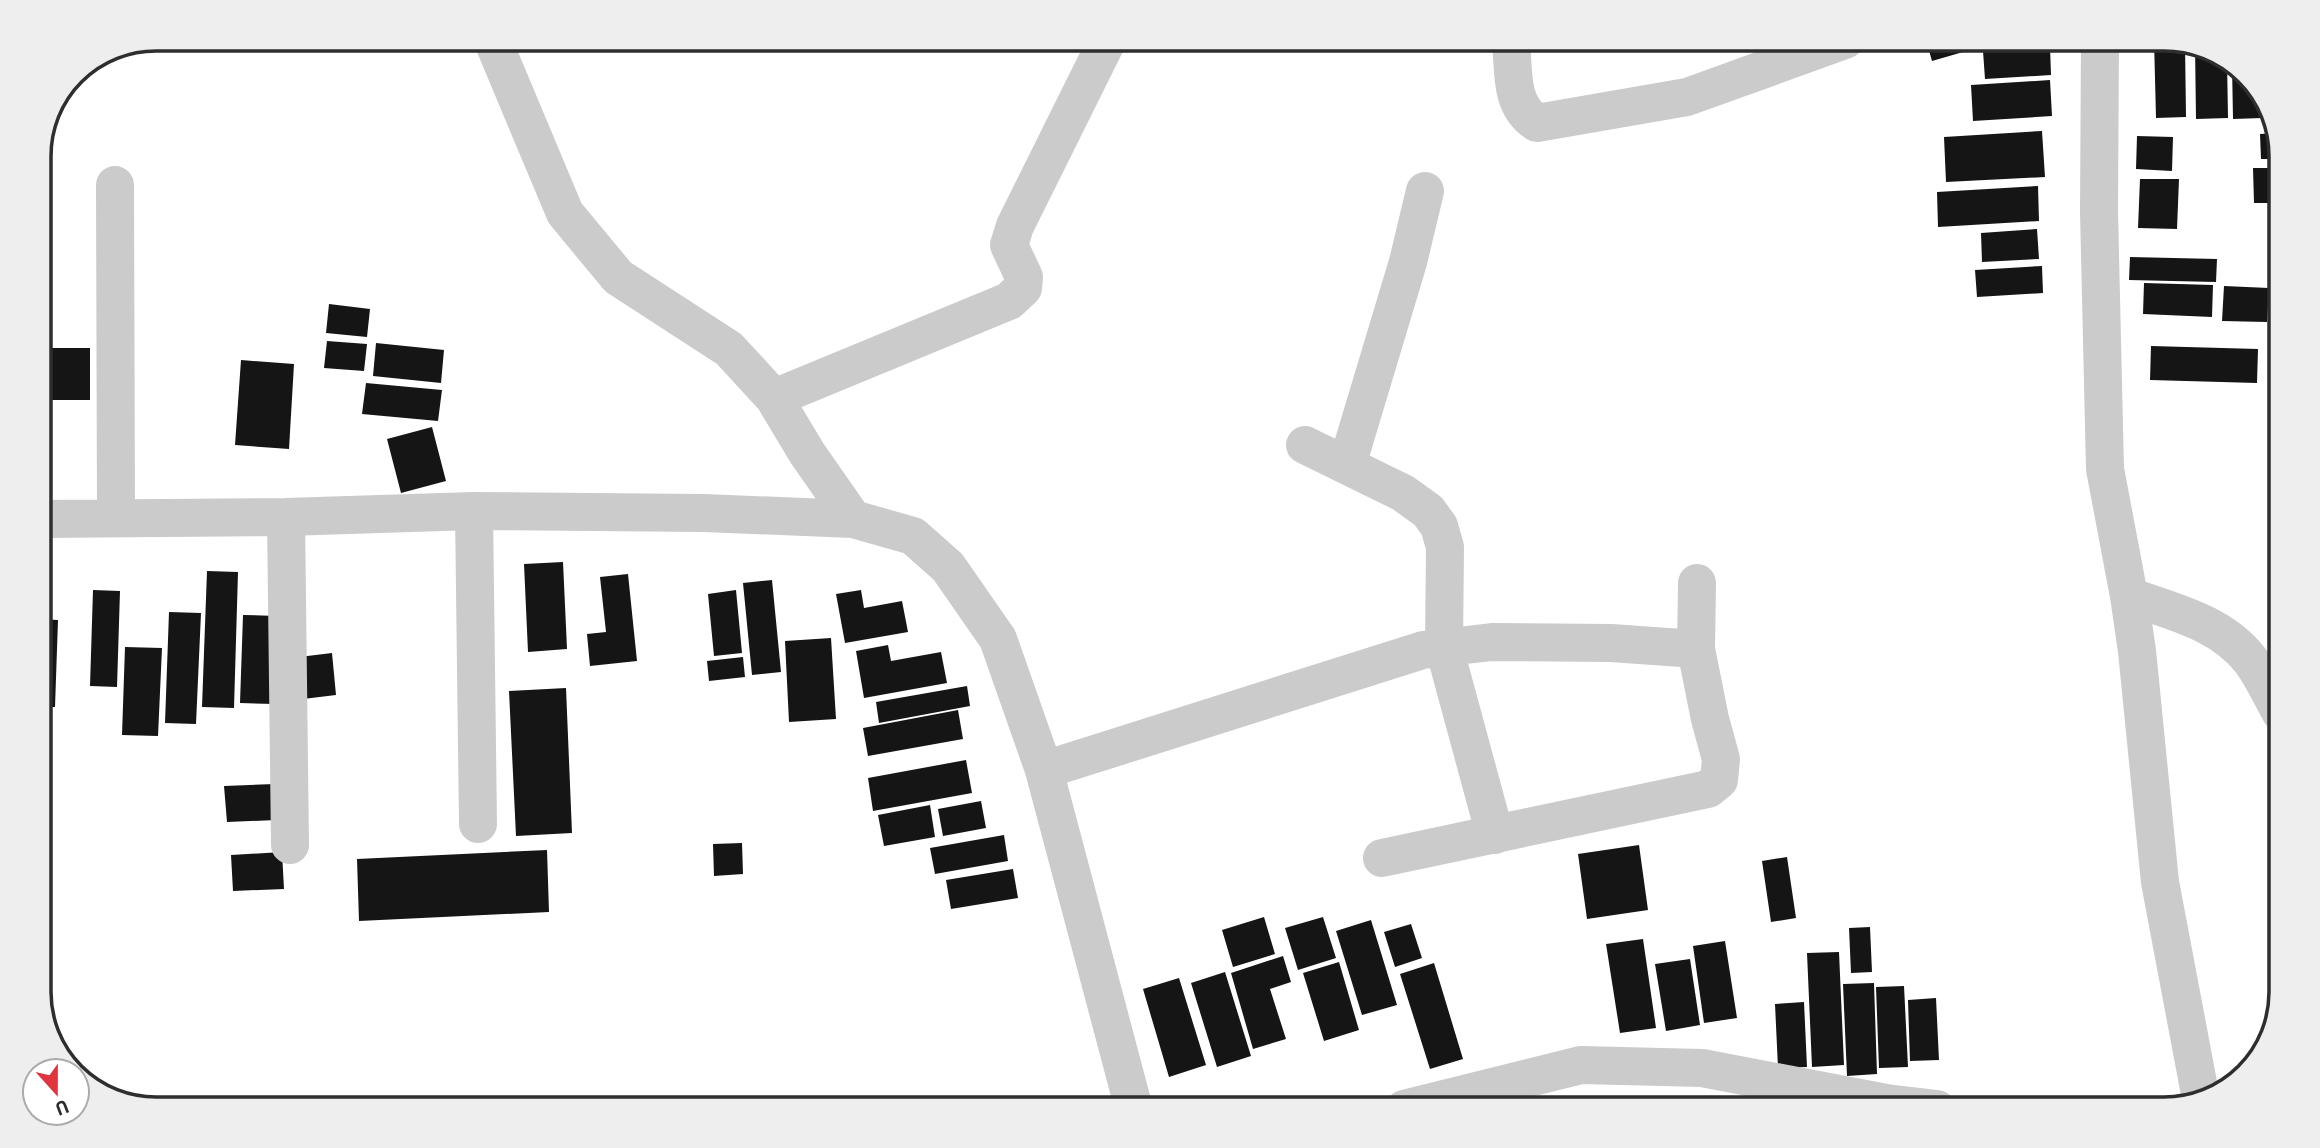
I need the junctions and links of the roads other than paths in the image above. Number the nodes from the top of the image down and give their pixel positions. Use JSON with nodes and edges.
{"nodes":[{"id":1,"x":497,"y":51,"type":"edge"},
{"id":2,"x":1102,"y":51,"type":"edge"},
{"id":3,"x":1512,"y":51,"type":"edge"},
{"id":4,"x":1816,"y":51,"type":"edge"},
{"id":5,"x":2100,"y":51,"type":"edge"},
{"id":6,"x":115,"y":185,"type":"dead end"},
{"id":7,"x":1425,"y":191,"type":"dead end"},
{"id":8,"x":774,"y":398,"type":"junction"},
{"id":9,"x":1305,"y":445,"type":"dead end"},
{"id":10,"x":1347,"y":465,"type":"junction"},
{"id":11,"x":474,"y":511,"type":"junction"},
{"id":12,"x":116,"y":517,"type":"junction"},
{"id":13,"x":286,"y":517,"type":"junction"},
{"id":14,"x":51,"y":519,"type":"edge"},
{"id":15,"x":853,"y":519,"type":"junction"},
{"id":16,"x":1696,"y":583,"type":"dead end"},
{"id":17,"x":2129,"y":596,"type":"junction"},
{"id":18,"x":1444,"y":647,"type":"junction"},
{"id":19,"x":1696,"y":649,"type":"junction"},
{"id":20,"x":2269,"y":693,"type":"edge"},
{"id":21,"x":1044,"y":770,"type":"junction"},
{"id":22,"x":478,"y":824,"type":"dead end"},
{"id":23,"x":1495,"y":835,"type":"junction"},
{"id":24,"x":290,"y":845,"type":"dead end"},
{"id":25,"x":1382,"y":858,"type":"dead end"},
{"id":26,"x":2199,"y":1091,"type":"edge"},
{"id":27,"x":1131,"y":1097,"type":"edge"},
{"id":28,"x":1455,"y":1097,"type":"edge"},
{"id":29,"x":1854,"y":1097,"type":"edge"}],
"edges":[{"from":1,"to":8,"type":"street"},
{"from":2,"to":8,"type":"street"},
{"from":3,"to":4,"type":"street"},
{"from":5,"to":17,"type":"street"},
{"from":6,"to":12,"type":"street"},
{"from":7,"to":10,"type":"street"},
{"from":8,"to":15,"type":"street"},
{"from":9,"to":10,"type":"street"},
{"from":10,"to":18,"type":"street"},
{"from":11,"to":13,"type":"street"},
{"from":11,"to":15,"type":"street"},
{"from":11,"to":22,"type":"street"},
{"from":12,"to":13,"type":"street"},
{"from":12,"to":14,"type":"street"},
{"from":13,"to":24,"type":"street"},
{"from":15,"to":21,"type":"street"},
{"from":16,"to":19,"type":"street"},
{"from":17,"to":20,"type":"street"},
{"from":17,"to":26,"type":"street"},
{"from":18,"to":19,"type":"street"},
{"from":18,"to":21,"type":"street"},
{"from":18,"to":23,"type":"street"},
{"from":19,"to":23,"type":"street"},
{"from":21,"to":27,"type":"street"},
{"from":23,"to":25,"type":"street"},
{"from":28,"to":29,"type":"street"}]}
